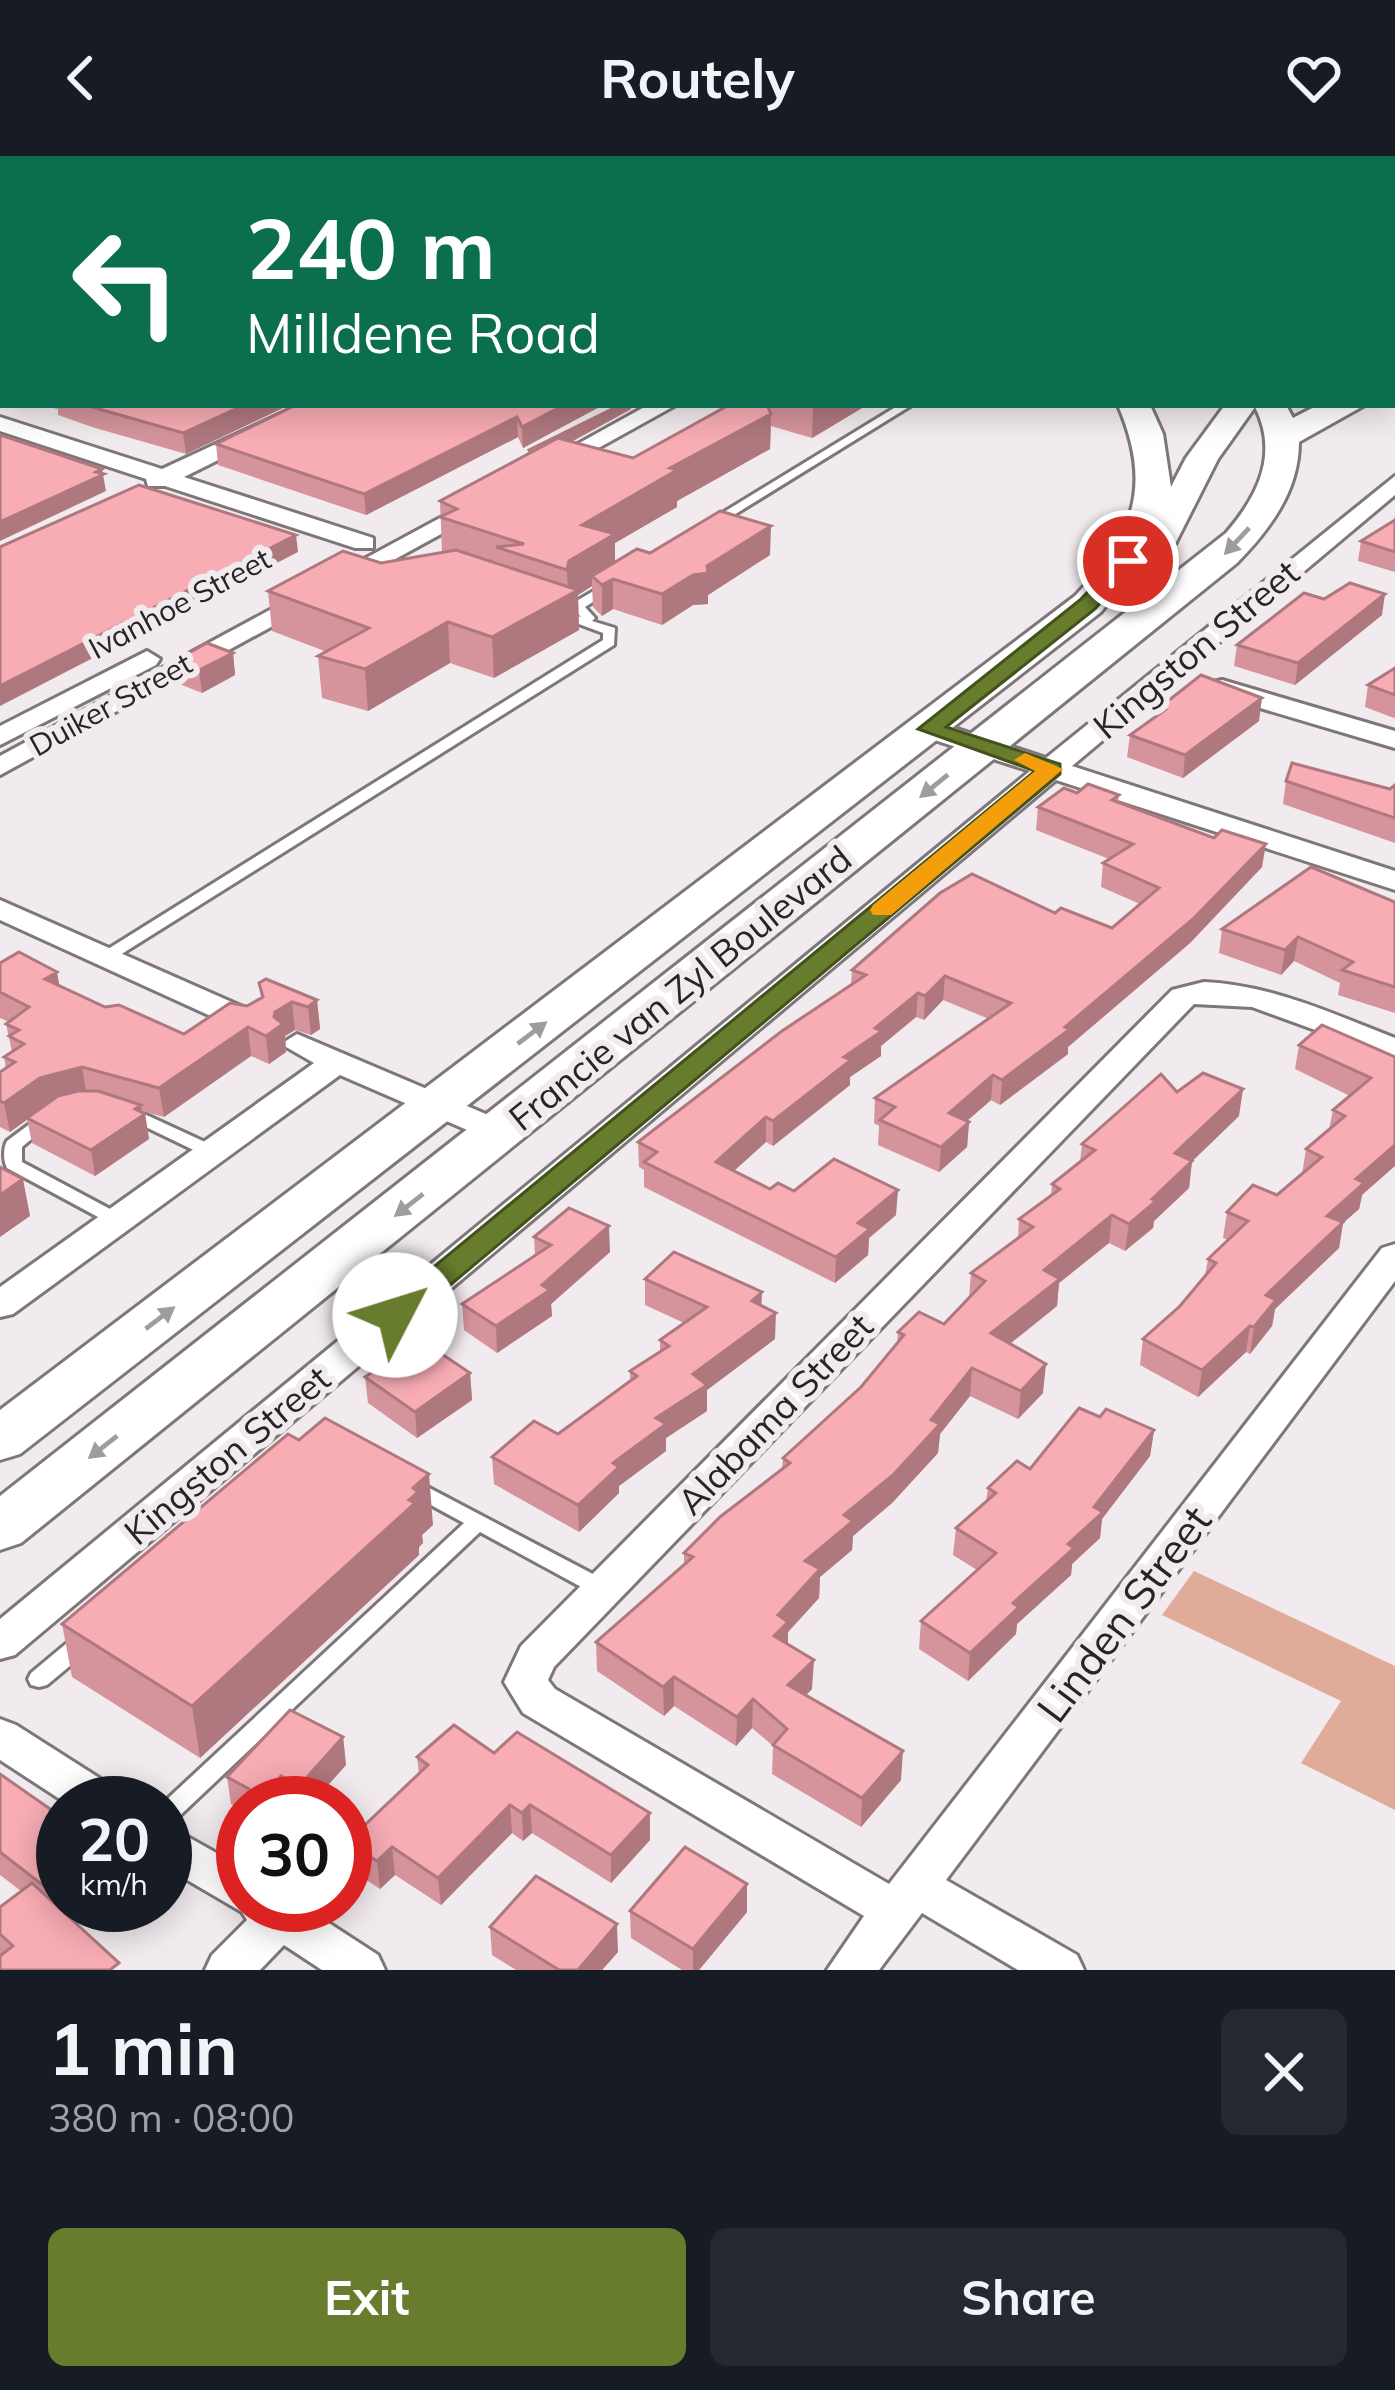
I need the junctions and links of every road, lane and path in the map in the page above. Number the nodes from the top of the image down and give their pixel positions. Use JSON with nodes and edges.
{"nodes":[{"id":1,"x":312,"y":408,"type":"edge"},
{"id":2,"x":659,"y":408,"type":"edge"},
{"id":3,"x":902,"y":408,"type":"edge"},
{"id":4,"x":1136,"y":408,"type":"edge"},
{"id":5,"x":1238,"y":408,"type":"edge"},
{"id":6,"x":1340,"y":408,"type":"edge"},
{"id":7,"x":1278,"y":421,"type":"edge"},
{"id":8,"x":0,"y":424,"type":"edge"},
{"id":9,"x":165,"y":477,"type":"junction"},
{"id":10,"x":480,"y":482,"type":"edge"},
{"id":11,"x":1395,"y":483,"type":"edge"},
{"id":12,"x":124,"y":497,"type":"edge"},
{"id":13,"x":705,"y":527,"type":"edge"},
{"id":14,"x":384,"y":554,"type":"junction"},
{"id":15,"x":619,"y":580,"type":"edge"},
{"id":16,"x":535,"y":606,"type":"edge"},
{"id":17,"x":610,"y":631,"type":"junction"},
{"id":18,"x":1043,"y":642,"type":"junction"},
{"id":19,"x":1168,"y":672,"type":"junction"},
{"id":20,"x":929,"y":729,"type":"junction"},
{"id":21,"x":0,"y":737,"type":"edge"},
{"id":22,"x":1395,"y":740,"type":"edge"},
{"id":23,"x":982,"y":747,"type":"junction"},
{"id":24,"x":0,"y":767,"type":"edge"},
{"id":25,"x":1052,"y":769,"type":"junction"},
{"id":26,"x":1395,"y":881,"type":"edge"},
{"id":27,"x":0,"y":909,"type":"edge"},
{"id":28,"x":106,"y":957,"type":"junction"},
{"id":29,"x":248,"y":1022,"type":"edge"},
{"id":30,"x":297,"y":1044,"type":"dead end"},
{"id":31,"x":1395,"y":1049,"type":"edge"},
{"id":32,"x":337,"y":1062,"type":"junction"},
{"id":33,"x":112,"y":1103,"type":"edge"},
{"id":34,"x":439,"y":1104,"type":"junction"},
{"id":35,"x":64,"y":1108,"type":"edge"},
{"id":36,"x":500,"y":1132,"type":"junction"},
{"id":37,"x":212,"y":1152,"type":"junction"},
{"id":38,"x":117,"y":1220,"type":"junction"},
{"id":39,"x":1395,"y":1256,"type":"edge"},
{"id":40,"x":0,"y":1305,"type":"edge"},
{"id":41,"x":0,"y":1440,"type":"edge"},
{"id":42,"x":400,"y":1479,"type":"edge"},
{"id":43,"x":478,"y":1521,"type":"junction"},
{"id":44,"x":0,"y":1528,"type":"edge"},
{"id":45,"x":604,"y":1589,"type":"junction"},
{"id":46,"x":91,"y":1636,"type":"edge"},
{"id":47,"x":0,"y":1643,"type":"edge"},
{"id":48,"x":39,"y":1679,"type":"dead end"},
{"id":49,"x":0,"y":1737,"type":"edge"},
{"id":50,"x":60,"y":1776,"type":"edge"},
{"id":51,"x":192,"y":1790,"type":"edge"},
{"id":52,"x":907,"y":1899,"type":"junction"},
{"id":53,"x":248,"y":1932,"type":"edge"},
{"id":54,"x":303,"y":1932,"type":"edge"},
{"id":55,"x":229,"y":1970,"type":"edge"},
{"id":56,"x":361,"y":1970,"type":"edge"},
{"id":57,"x":851,"y":1970,"type":"edge"},
{"id":58,"x":1060,"y":1970,"type":"edge"}],
"edges":[{"from":1,"to":9,"type":"street"},
{"from":2,"to":14,"type":"street","name":"Duiker Street"},
{"from":3,"to":13,"type":"lane"},
{"from":4,"to":18,"type":"main road","name":"Francie van Zyl Boulevard"},
{"from":5,"to":18,"type":"main road"},
{"from":6,"to":7,"type":"main road"},
{"from":7,"to":23,"type":"main road","name":"Francie van Zyl Boulevard","one_way":true},
{"from":8,"to":9,"type":"street"},
{"from":9,"to":12,"type":"street"},
{"from":9,"to":14,"type":"street"},
{"from":10,"to":14,"type":"street","name":"Ivanhoe Street"},
{"from":11,"to":19,"type":"street","name":"Kingston Street"},
{"from":14,"to":21,"type":"street","name":"Ivanhoe Street"},
{"from":14,"to":24,"type":"street","name":"Duiker Street"},
{"from":15,"to":17,"type":"lane"},
{"from":16,"to":17,"type":"lane"},
{"from":17,"to":28,"type":"lane"},
{"from":18,"to":20,"type":"main road","name":"Francie van Zyl Boulevard"},
{"from":19,"to":22,"type":"street"},
{"from":19,"to":25,"type":"street","name":"Kingston Street"},
{"from":20,"to":23,"type":"street"},
{"from":34,"to":20,"type":"main road","name":"Francie van Zyl Boulevard","one_way":true},
{"from":23,"to":25,"type":"street"},
{"from":23,"to":36,"type":"main road","name":"Francie van Zyl Boulevard","one_way":true},
{"from":25,"to":26,"type":"street"},
{"from":25,"to":47,"type":"street","name":"Kingston Street"},
{"from":27,"to":28,"type":"street"},
{"from":28,"to":29,"type":"street"},
{"from":30,"to":32,"type":"street"},
{"from":31,"to":45,"type":"street","name":"Alabama Street"},
{"from":32,"to":34,"type":"street"},
{"from":32,"to":37,"type":"street"},
{"from":33,"to":37,"type":"lane"},
{"from":34,"to":36,"type":"street"},
{"from":41,"to":34,"type":"main road","name":"Francie van Zyl Boulevard","one_way":true},
{"from":35,"to":38,"type":"lane"},
{"from":36,"to":44,"type":"main road","name":"Francie van Zyl Boulevard","one_way":true},
{"from":37,"to":38,"type":"street"},
{"from":38,"to":40,"type":"street"},
{"from":39,"to":52,"type":"street","name":"Linden Street"},
{"from":42,"to":43,"type":"lane"},
{"from":43,"to":45,"type":"lane"},
{"from":43,"to":51,"type":"lane"},
{"from":45,"to":52,"type":"street","name":"Alabama Street"},
{"from":46,"to":48,"type":"lane"},
{"from":49,"to":50,"type":"street"},
{"from":52,"to":57,"type":"street","name":"Linden Street"},
{"from":52,"to":58,"type":"street"},
{"from":53,"to":55,"type":"street"},
{"from":54,"to":56,"type":"street"}]}
